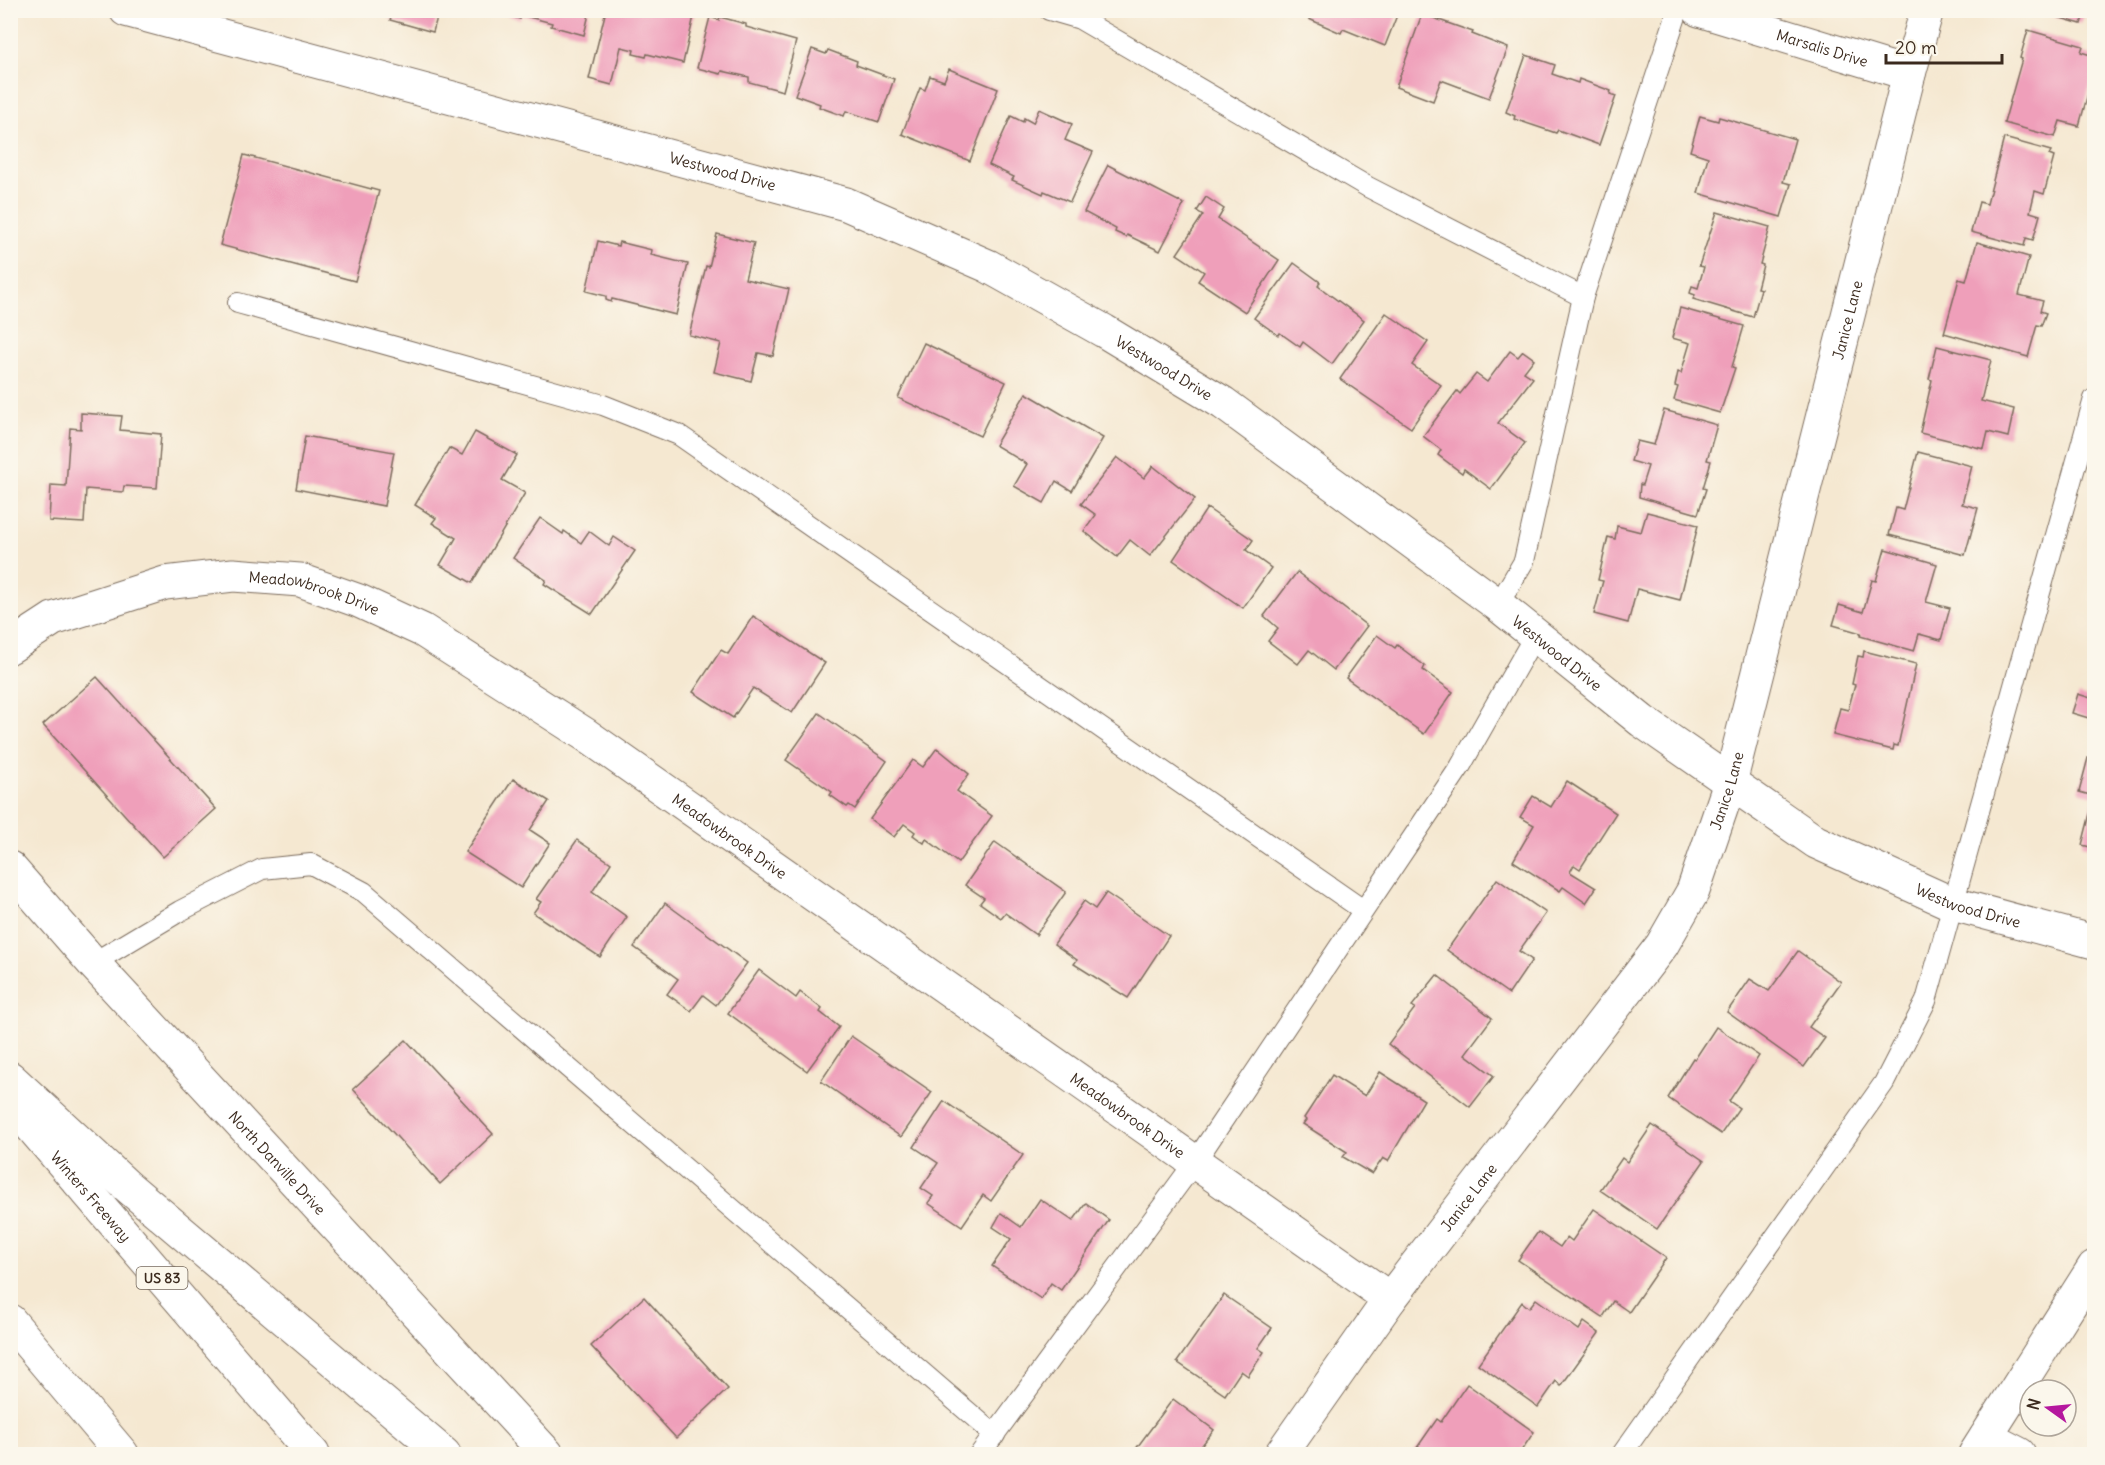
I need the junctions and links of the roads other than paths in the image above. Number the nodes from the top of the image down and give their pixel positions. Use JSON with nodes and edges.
{"nodes":[{"id":1,"x":126,"y":10,"type":"edge"},
{"id":2,"x":1049,"y":10,"type":"edge"},
{"id":3,"x":1678,"y":10,"type":"edge"},
{"id":4,"x":1700,"y":10,"type":"edge"},
{"id":5,"x":1928,"y":10,"type":"edge"},
{"id":6,"x":1909,"y":74,"type":"junction"},
{"id":7,"x":1583,"y":297,"type":"junction"},
{"id":8,"x":238,"y":303,"type":"dead end"},
{"id":9,"x":2094,"y":399,"type":"edge"},
{"id":10,"x":1498,"y":605,"type":"junction"},
{"id":11,"x":1535,"y":635,"type":"junction"},
{"id":12,"x":10,"y":647,"type":"edge"},
{"id":13,"x":1730,"y":783,"type":"junction"},
{"id":14,"x":10,"y":868,"type":"edge"},
{"id":15,"x":1953,"y":904,"type":"junction"},
{"id":16,"x":1363,"y":910,"type":"junction"},
{"id":17,"x":2094,"y":942,"type":"edge"},
{"id":18,"x":93,"y":963,"type":"junction"},
{"id":19,"x":10,"y":1078,"type":"edge"},
{"id":20,"x":10,"y":1102,"type":"edge"},
{"id":21,"x":1195,"y":1162,"type":"junction"},
{"id":22,"x":2094,"y":1267,"type":"edge"},
{"id":23,"x":1390,"y":1299,"type":"junction"},
{"id":24,"x":10,"y":1321,"type":"edge"},
{"id":25,"x":995,"y":1435,"type":"junction"},
{"id":26,"x":1980,"y":1446,"type":"edge"},
{"id":27,"x":122,"y":1455,"type":"edge"},
{"id":28,"x":313,"y":1455,"type":"edge"},
{"id":29,"x":444,"y":1455,"type":"edge"},
{"id":30,"x":547,"y":1455,"type":"edge"},
{"id":31,"x":980,"y":1455,"type":"edge"},
{"id":32,"x":1281,"y":1455,"type":"edge"},
{"id":33,"x":1622,"y":1455,"type":"edge"},
{"id":34,"x":2019,"y":1455,"type":"edge"}],
"edges":[{"from":1,"to":10,"type":"main road","name":"Westwood Drive"},
{"from":2,"to":7,"type":"lane"},
{"from":3,"to":7,"type":"lane"},
{"from":4,"to":6,"type":"main road","name":"Marsalis Drive"},
{"from":5,"to":6,"type":"main road","name":"Janice Lane"},
{"from":6,"to":13,"type":"main road","name":"Janice Lane"},
{"from":7,"to":10,"type":"lane"},
{"from":8,"to":16,"type":"lane"},
{"from":9,"to":15,"type":"lane"},
{"from":10,"to":11,"type":"main road","name":"Westwood Drive"},
{"from":11,"to":13,"type":"main road","name":"Westwood Drive"},
{"from":11,"to":16,"type":"lane"},
{"from":12,"to":21,"type":"main road","name":"Meadowbrook Drive"},
{"from":13,"to":15,"type":"main road","name":"Westwood Drive"},
{"from":13,"to":23,"type":"main road","name":"Janice Lane"},
{"from":14,"to":18,"type":"main road","name":"North Danville Drive"},
{"from":15,"to":17,"type":"main road","name":"Westwood Drive"},
{"from":15,"to":33,"type":"lane"},
{"from":16,"to":21,"type":"lane"},
{"from":18,"to":25,"type":"lane"},
{"from":18,"to":30,"type":"main road","name":"North Danville Drive"},
{"from":19,"to":29,"type":"main road"},
{"from":20,"to":28,"type":"main road","name":"Winters Freeway","number":"US 83"},
{"from":21,"to":23,"type":"main road","name":"Meadowbrook Drive"},
{"from":21,"to":25,"type":"lane"},
{"from":22,"to":26,"type":"main road"},
{"from":23,"to":32,"type":"main road","name":"Janice Lane"},
{"from":24,"to":27,"type":"main road"},
{"from":25,"to":31,"type":"lane"},
{"from":26,"to":34,"type":"main road"}]}
